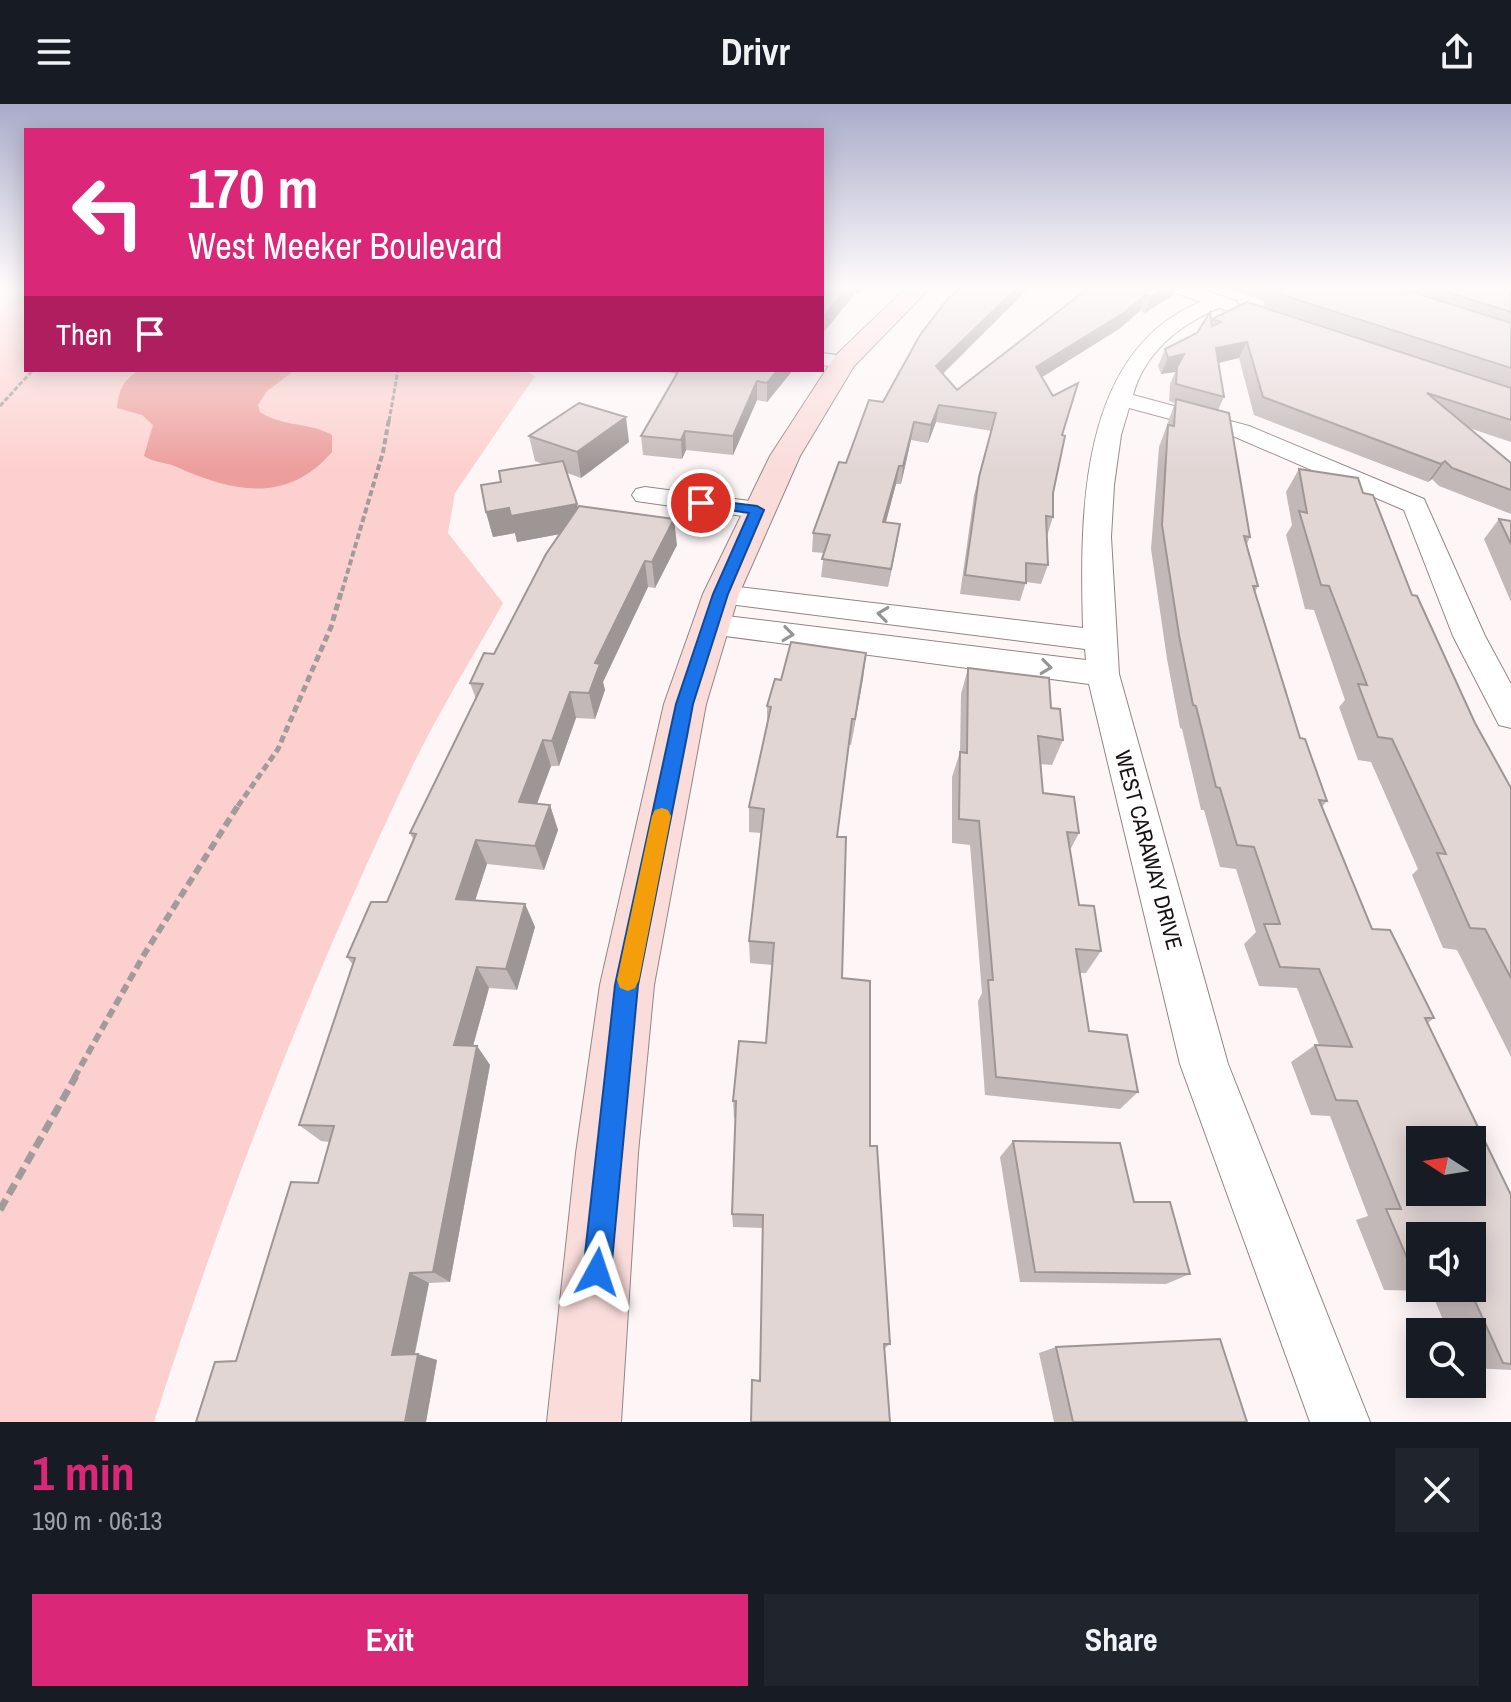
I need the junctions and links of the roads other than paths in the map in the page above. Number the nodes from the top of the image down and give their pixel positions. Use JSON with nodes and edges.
{"nodes":[{"id":1,"x":1151,"y":348,"type":"edge"},
{"id":2,"x":833,"y":360,"type":"edge"},
{"id":3,"x":1120,"y":399,"type":"junction"},
{"id":4,"x":645,"y":495,"type":"dead end"},
{"id":5,"x":757,"y":510,"type":"junction"},
{"id":6,"x":716,"y":609,"type":"junction"},
{"id":7,"x":940,"y":621,"type":"junction"},
{"id":8,"x":939,"y":653,"type":"junction"},
{"id":9,"x":1101,"y":657,"type":"junction"},
{"id":10,"x":1511,"y":716,"type":"edge"},
{"id":11,"x":584,"y":1422,"type":"edge"},
{"id":12,"x":1340,"y":1422,"type":"edge"}],
"edges":[{"from":1,"to":3,"type":"street","name":"WEST CARAWAY DRIVE"},
{"from":2,"to":5,"type":"street"},
{"from":3,"to":9,"type":"street","name":"WEST CARAWAY DRIVE"},
{"from":3,"to":10,"type":"street"},
{"from":4,"to":5,"type":"street"},
{"from":5,"to":6,"type":"street"},
{"from":7,"to":6,"type":"street","one_way":true},
{"from":6,"to":8,"type":"street","one_way":true},
{"from":6,"to":11,"type":"street"},
{"from":7,"to":8,"type":"street"},
{"from":7,"to":9,"type":"street"},
{"from":8,"to":9,"type":"street","one_way":true},
{"from":9,"to":12,"type":"street","name":"WEST CARAWAY DRIVE"}]}
